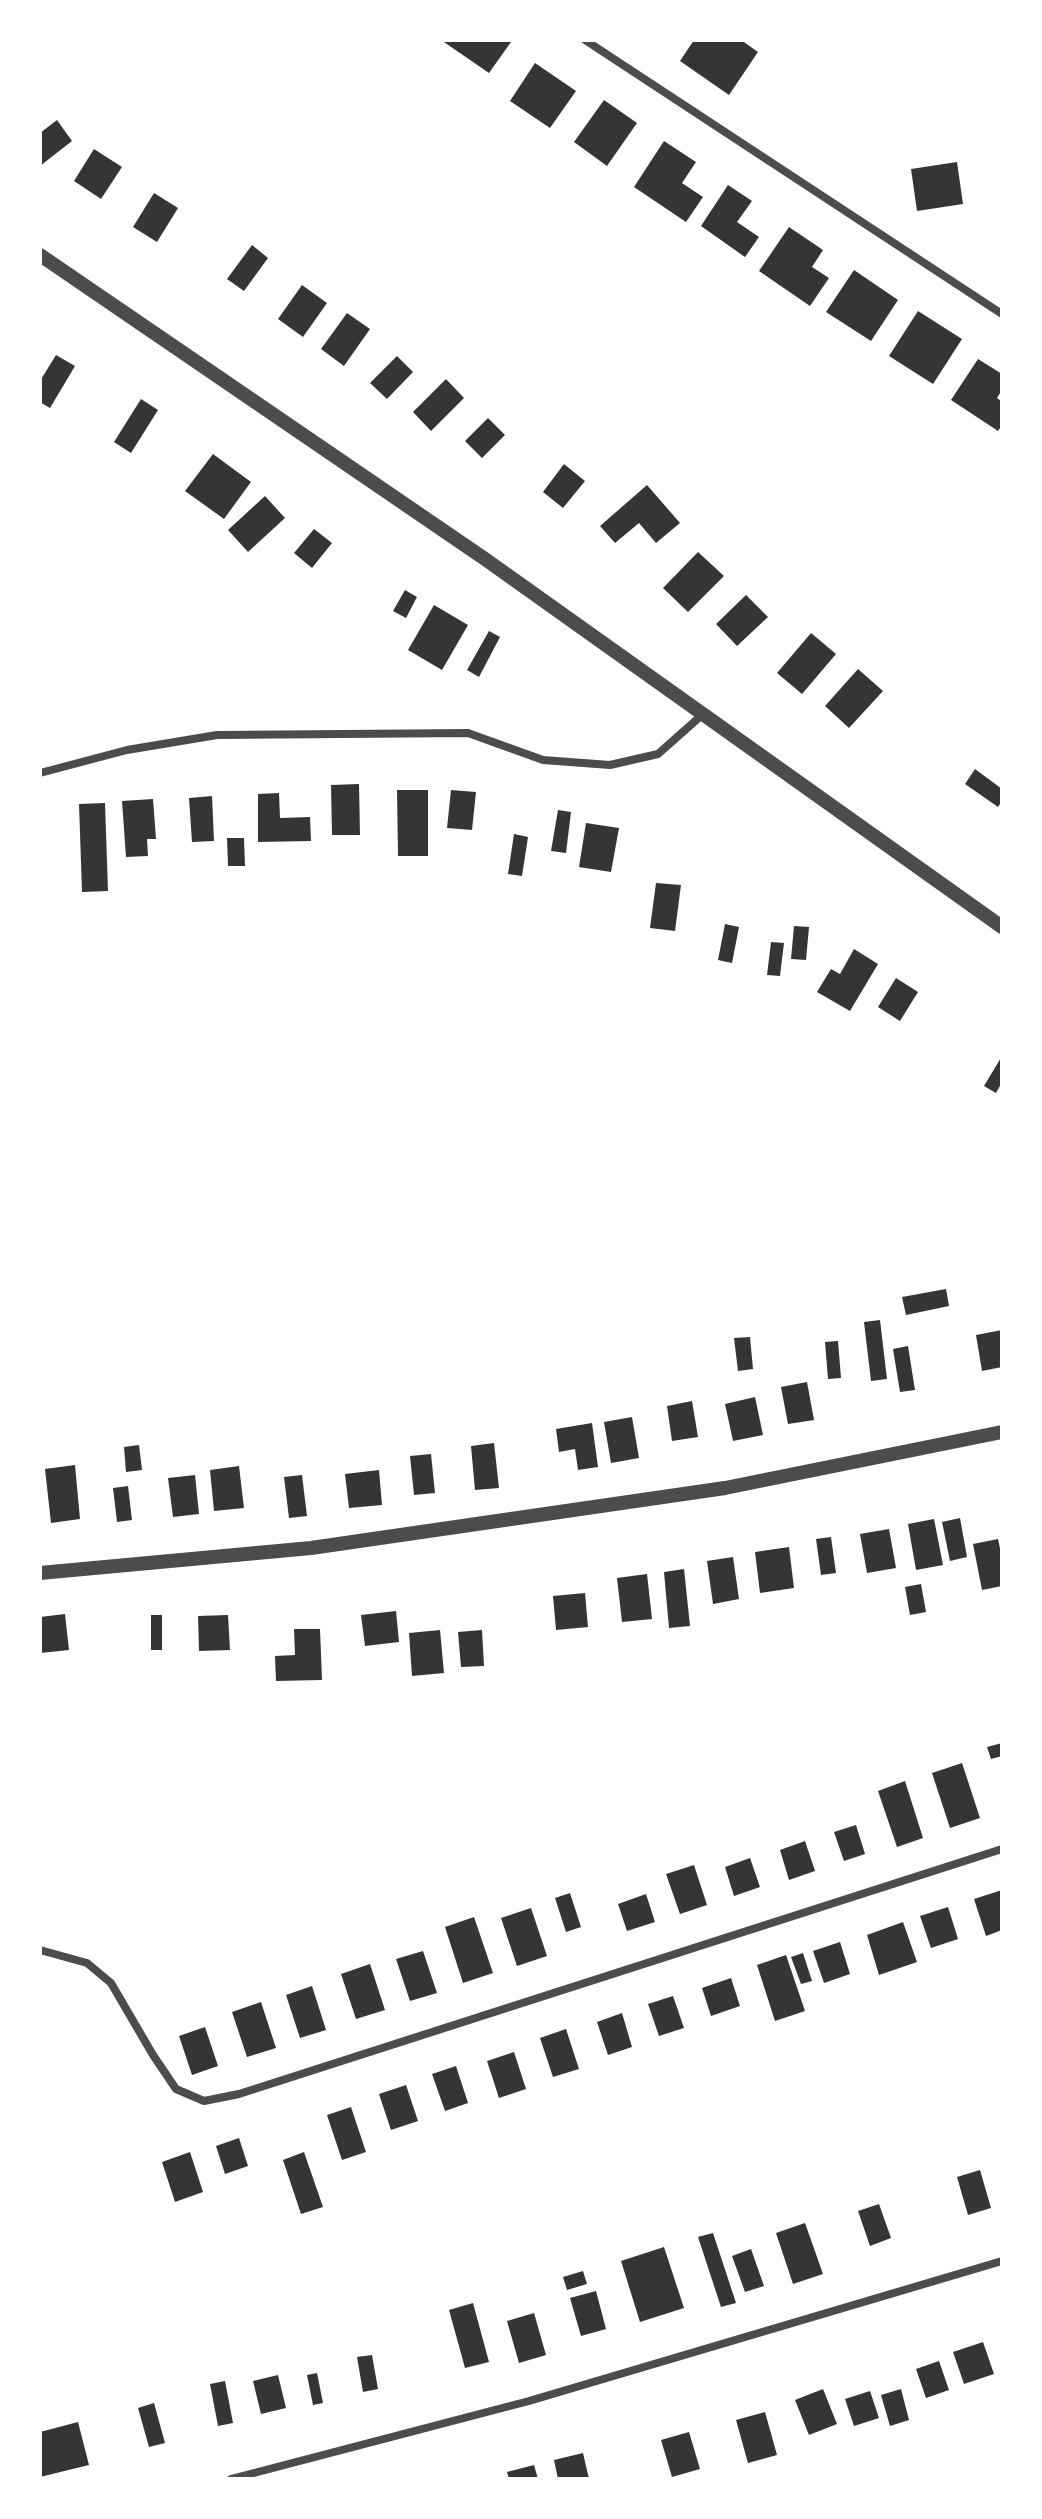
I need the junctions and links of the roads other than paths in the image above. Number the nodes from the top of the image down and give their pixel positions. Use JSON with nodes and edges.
{"nodes":[{"id":1,"x":585,"y":40,"type":"edge"},
{"id":2,"x":40,"y":255,"type":"edge"},
{"id":3,"x":1002,"y":314,"type":"edge"},
{"id":4,"x":702,"y":715,"type":"junction"},
{"id":5,"x":40,"y":773,"type":"edge"},
{"id":6,"x":1002,"y":927,"type":"edge"},
{"id":7,"x":1002,"y":1432,"type":"edge"},
{"id":8,"x":40,"y":1573,"type":"edge"},
{"id":9,"x":1002,"y":1849,"type":"edge"},
{"id":10,"x":40,"y":1950,"type":"edge"},
{"id":11,"x":1002,"y":2261,"type":"edge"},
{"id":12,"x":231,"y":2479,"type":"edge"}],
"edges":[{"from":1,"to":3,"type":"street"},
{"from":2,"to":4,"type":"street"},
{"from":4,"to":5,"type":"street"},
{"from":4,"to":6,"type":"street"},
{"from":7,"to":8,"type":"street"},
{"from":9,"to":10,"type":"street"},
{"from":11,"to":12,"type":"street"}]}
